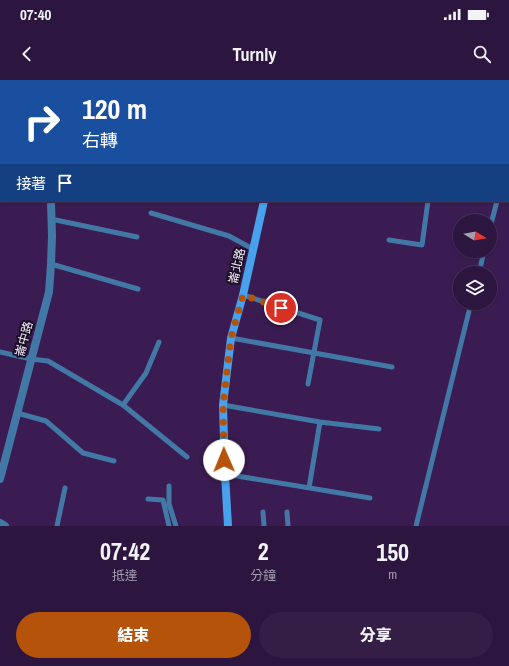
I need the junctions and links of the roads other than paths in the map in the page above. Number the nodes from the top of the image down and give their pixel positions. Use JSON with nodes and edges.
{"nodes":[{"id":1,"x":51,"y":202,"type":"edge"},
{"id":2,"x":264,"y":202,"type":"edge"},
{"id":3,"x":428,"y":202,"type":"edge"},
{"id":4,"x":497,"y":202,"type":"edge"},
{"id":5,"x":151,"y":213,"type":"dead end"},
{"id":6,"x":494,"y":214,"type":"edge"},
{"id":7,"x":51,"y":219,"type":"junction"},
{"id":8,"x":137,"y":237,"type":"dead end"},
{"id":9,"x":389,"y":240,"type":"dead end"},
{"id":10,"x":253,"y":249,"type":"junction"},
{"id":11,"x":52,"y":264,"type":"junction"},
{"id":12,"x":138,"y":289,"type":"dead end"},
{"id":13,"x":243,"y":295,"type":"junction"},
{"id":14,"x":470,"y":310,"type":"edge"},
{"id":15,"x":231,"y":338,"type":"junction"},
{"id":16,"x":159,"y":342,"type":"dead end"},
{"id":17,"x":0,"y":352,"type":"edge"},
{"id":18,"x":314,"y":353,"type":"junction"},
{"id":19,"x":31,"y":359,"type":"junction"},
{"id":20,"x":392,"y":367,"type":"dead end"},
{"id":21,"x":308,"y":384,"type":"dead end"},
{"id":22,"x":123,"y":405,"type":"junction"},
{"id":23,"x":223,"y":405,"type":"junction"},
{"id":24,"x":17,"y":413,"type":"junction"},
{"id":25,"x":320,"y":422,"type":"junction"},
{"id":26,"x":379,"y":429,"type":"dead end"},
{"id":27,"x":187,"y":458,"type":"dead end"},
{"id":28,"x":114,"y":461,"type":"dead end"},
{"id":29,"x":225,"y":474,"type":"junction"},
{"id":30,"x":0,"y":479,"type":"edge"},
{"id":31,"x":169,"y":486,"type":"dead end"},
{"id":32,"x":65,"y":488,"type":"dead end"},
{"id":33,"x":309,"y":488,"type":"junction"},
{"id":34,"x":370,"y":498,"type":"dead end"},
{"id":35,"x":148,"y":499,"type":"dead end"},
{"id":36,"x":263,"y":512,"type":"dead end"},
{"id":37,"x":287,"y":512,"type":"dead end"},
{"id":38,"x":0,"y":523,"type":"edge"},
{"id":39,"x":5,"y":526,"type":"edge"},
{"id":40,"x":57,"y":526,"type":"edge"},
{"id":41,"x":169,"y":526,"type":"edge"},
{"id":42,"x":176,"y":526,"type":"edge"},
{"id":43,"x":228,"y":526,"type":"edge"},
{"id":44,"x":264,"y":526,"type":"edge"},
{"id":45,"x":288,"y":526,"type":"edge"},
{"id":46,"x":416,"y":526,"type":"edge"}],
"edges":[{"from":1,"to":7,"type":"street","name":"崙中路"},
{"from":2,"to":10,"type":"street","name":"崙北路"},
{"from":3,"to":9,"type":"lane"},
{"from":4,"to":6,"type":"lane"},
{"from":5,"to":10,"type":"lane"},
{"from":7,"to":8,"type":"lane"},
{"from":7,"to":11,"type":"street","name":"崙中路"},
{"from":10,"to":13,"type":"street","name":"崙北路"},
{"from":11,"to":12,"type":"lane"},
{"from":11,"to":19,"type":"street","name":"崙中路"},
{"from":13,"to":15,"type":"street","name":"崙北路"},
{"from":13,"to":18,"type":"lane"},
{"from":14,"to":46,"type":"lane"},
{"from":15,"to":18,"type":"lane"},
{"from":15,"to":23,"type":"street","name":"崙北路"},
{"from":16,"to":22,"type":"lane"},
{"from":17,"to":19,"type":"lane"},
{"from":18,"to":20,"type":"lane"},
{"from":18,"to":21,"type":"lane"},
{"from":19,"to":22,"type":"lane"},
{"from":19,"to":24,"type":"street","name":"崙中路"},
{"from":22,"to":27,"type":"lane"},
{"from":23,"to":25,"type":"lane"},
{"from":23,"to":29,"type":"street","name":"崙北路"},
{"from":24,"to":28,"type":"lane"},
{"from":24,"to":30,"type":"street","name":"崙中路"},
{"from":25,"to":26,"type":"lane"},
{"from":25,"to":33,"type":"lane"},
{"from":29,"to":33,"type":"lane"},
{"from":29,"to":43,"type":"street","name":"崙北路"},
{"from":31,"to":42,"type":"lane"},
{"from":32,"to":40,"type":"lane"},
{"from":33,"to":34,"type":"lane"},
{"from":35,"to":41,"type":"lane"},
{"from":36,"to":44,"type":"lane"},
{"from":37,"to":45,"type":"lane"},
{"from":38,"to":39,"type":"street"}]}
